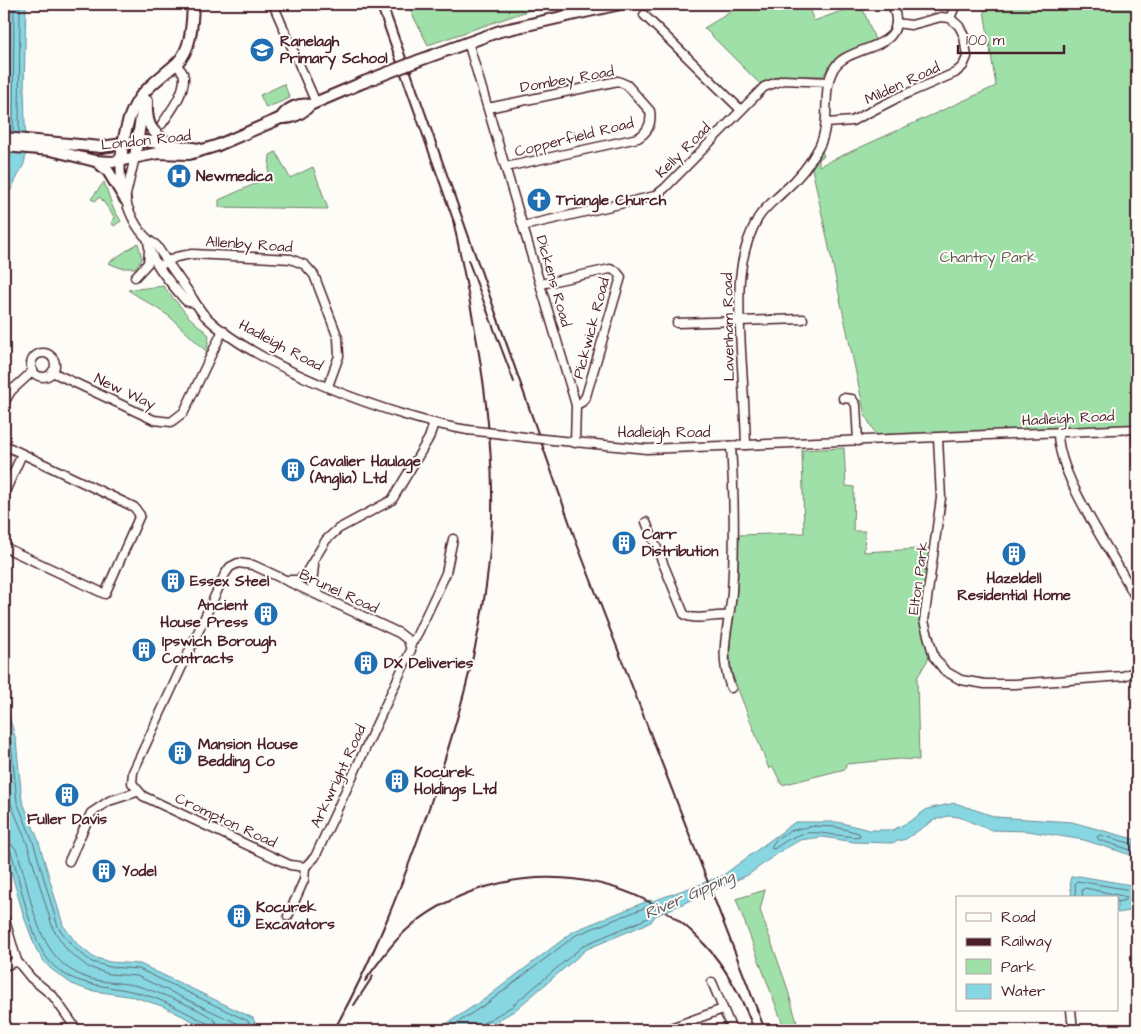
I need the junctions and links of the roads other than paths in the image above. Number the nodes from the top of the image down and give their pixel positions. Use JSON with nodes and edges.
{"nodes":[{"id":1,"x":193,"y":4,"type":"edge"},
{"id":2,"x":273,"y":4,"type":"edge"},
{"id":3,"x":620,"y":4,"type":"edge"},
{"id":4,"x":892,"y":4,"type":"edge"},
{"id":5,"x":956,"y":4,"type":"edge"},
{"id":6,"x":644,"y":15,"type":"dead end"},
{"id":7,"x":950,"y":18,"type":"junction"},
{"id":8,"x":896,"y":24,"type":"junction"},
{"id":9,"x":468,"y":42,"type":"junction"},
{"id":10,"x":175,"y":64,"type":"junction"},
{"id":11,"x":829,"y":82,"type":"junction"},
{"id":12,"x":147,"y":91,"type":"junction"},
{"id":13,"x":644,"y":102,"type":"joint"},
{"id":14,"x":313,"y":104,"type":"junction"},
{"id":15,"x":488,"y":108,"type":"junction"},
{"id":16,"x":741,"y":110,"type":"junction"},
{"id":17,"x":827,"y":123,"type":"junction"},
{"id":18,"x":162,"y":124,"type":"dead end"},
{"id":19,"x":4,"y":138,"type":"edge"},
{"id":20,"x":136,"y":141,"type":"junction"},
{"id":21,"x":29,"y":144,"type":"junction"},
{"id":22,"x":122,"y":144,"type":"junction"},
{"id":23,"x":168,"y":144,"type":"junction"},
{"id":24,"x":4,"y":146,"type":"edge"},
{"id":25,"x":203,"y":149,"type":"junction"},
{"id":26,"x":134,"y":157,"type":"junction"},
{"id":27,"x":121,"y":160,"type":"junction"},
{"id":28,"x":95,"y":161,"type":"junction"},
{"id":29,"x":506,"y":167,"type":"junction"},
{"id":30,"x":125,"y":199,"type":"junction"},
{"id":31,"x":523,"y":226,"type":"junction"},
{"id":32,"x":148,"y":240,"type":"junction"},
{"id":33,"x":149,"y":250,"type":"junction"},
{"id":34,"x":165,"y":265,"type":"junction"},
{"id":35,"x":135,"y":277,"type":"dead end"},
{"id":36,"x":540,"y":284,"type":"junction"},
{"id":37,"x":194,"y":303,"type":"junction"},
{"id":38,"x":803,"y":319,"type":"dead end"},
{"id":39,"x":740,"y":322,"type":"junction"},
{"id":40,"x":677,"y":324,"type":"dead end"},
{"id":41,"x":223,"y":330,"type":"junction"},
{"id":42,"x":33,"y":372,"type":"junction"},
{"id":43,"x":52,"y":372,"type":"junction"},
{"id":44,"x":328,"y":386,"type":"junction"},
{"id":45,"x":843,"y":398,"type":"dead end"},
{"id":46,"x":4,"y":403,"type":"edge"},
{"id":47,"x":576,"y":405,"type":"junction"},
{"id":48,"x":434,"y":423,"type":"junction"},
{"id":49,"x":1137,"y":429,"type":"edge"},
{"id":50,"x":1058,"y":434,"type":"junction"},
{"id":51,"x":938,"y":438,"type":"junction"},
{"id":52,"x":858,"y":441,"type":"junction"},
{"id":53,"x":575,"y":443,"type":"junction"},
{"id":54,"x":4,"y":445,"type":"edge"},
{"id":55,"x":746,"y":445,"type":"junction"},
{"id":56,"x":731,"y":446,"type":"junction"},
{"id":57,"x":22,"y":454,"type":"junction"},
{"id":58,"x":1137,"y":464,"type":"edge"},
{"id":59,"x":4,"y":494,"type":"edge"},
{"id":60,"x":646,"y":522,"type":"dead end"},
{"id":61,"x":453,"y":539,"type":"dead end"},
{"id":62,"x":4,"y":547,"type":"edge"},
{"id":63,"x":315,"y":561,"type":"junction"},
{"id":64,"x":279,"y":578,"type":"junction"},
{"id":65,"x":325,"y":599,"type":"junction"},
{"id":66,"x":1137,"y":601,"type":"edge"},
{"id":67,"x":728,"y":616,"type":"junction"},
{"id":68,"x":410,"y":645,"type":"junction"},
{"id":69,"x":1137,"y":671,"type":"edge"},
{"id":70,"x":731,"y":688,"type":"dead end"},
{"id":71,"x":137,"y":792,"type":"junction"},
{"id":72,"x":69,"y":861,"type":"dead end"},
{"id":73,"x":305,"y":867,"type":"junction"},
{"id":74,"x":288,"y":916,"type":"dead end"},
{"id":75,"x":4,"y":917,"type":"edge"},
{"id":76,"x":17,"y":961,"type":"junction"},
{"id":77,"x":4,"y":966,"type":"edge"},
{"id":78,"x":712,"y":982,"type":"dead end"},
{"id":79,"x":723,"y":1009,"type":"junction"},
{"id":80,"x":1071,"y":1012,"type":"edge"},
{"id":81,"x":77,"y":1030,"type":"edge"},
{"id":82,"x":664,"y":1030,"type":"edge"},
{"id":83,"x":732,"y":1030,"type":"edge"},
{"id":84,"x":1073,"y":1030,"type":"edge"}],
"edges":[{"from":1,"to":10,"type":"main road","name":"Hadleigh Road"},
{"from":2,"to":14,"type":"street"},
{"from":3,"to":9,"type":"main road","name":"London Road"},
{"from":4,"to":8,"type":"street"},
{"from":5,"to":7,"type":"street"},
{"from":6,"to":16,"type":"street"},
{"from":7,"to":8,"type":"street"},
{"from":7,"to":17,"type":"street","name":"Milden Road"},
{"from":8,"to":11,"type":"street","name":"Lavenham Road"},
{"from":9,"to":14,"type":"main road","name":"London Road","bridge":true},
{"from":9,"to":15,"type":"street","name":"Dickens Road"},
{"from":10,"to":12,"type":"main road","name":"Hadleigh Road"},
{"from":10,"to":18,"type":"street"},
{"from":11,"to":16,"type":"street","name":"Kelly Road"},
{"from":11,"to":17,"type":"street","name":"Lavenham Road"},
{"from":12,"to":20,"type":"main road"},
{"from":12,"to":22,"type":"main road","name":"Hadleigh Road"},
{"from":12,"to":23,"type":"main road"},
{"from":13,"to":15,"type":"street","name":"Dombey Road"},
{"from":13,"to":29,"type":"street","name":"Copperfield Road"},
{"from":14,"to":25,"type":"main road","name":"London Road"},
{"from":15,"to":29,"type":"street","name":"Dickens Road"},
{"from":16,"to":31,"type":"street","name":"Kelly Road"},
{"from":17,"to":39,"type":"street","name":"Lavenham Road"},
{"from":19,"to":21,"type":"main road","name":"London Road"},
{"from":20,"to":22,"type":"main road","name":"London Road"},
{"from":20,"to":23,"type":"main road","name":"London Road"},
{"from":20,"to":26,"type":"main road"},
{"from":21,"to":22,"type":"main road","name":"London Road"},
{"from":21,"to":24,"type":"main road","name":"London Road"},
{"from":21,"to":28,"type":"main road","name":"London Road"},
{"from":22,"to":27,"type":"main road","name":"Hadleigh Road"},
{"from":23,"to":25,"type":"main road","name":"London Road"},
{"from":25,"to":26,"type":"main road","name":"London Road"},
{"from":26,"to":27,"type":"main road","name":"London Road"},
{"from":26,"to":30,"type":"street"},
{"from":27,"to":28,"type":"main road","name":"London Road"},
{"from":27,"to":30,"type":"street","name":"Hadleigh Road"},
{"from":28,"to":30,"type":"main road"},
{"from":29,"to":31,"type":"street","name":"Dickens Road"},
{"from":30,"to":32,"type":"street","name":"Hadleigh Road"},
{"from":31,"to":36,"type":"street","name":"Dickens Road"},
{"from":32,"to":33,"type":"street","name":"Hadleigh Road"},
{"from":32,"to":34,"type":"street","name":"Hadleigh Road"},
{"from":33,"to":34,"type":"street","name":"Hadleigh Road"},
{"from":33,"to":35,"type":"street"},
{"from":34,"to":37,"type":"street","name":"Hadleigh Road"},
{"from":34,"to":37,"type":"street","name":"Hadleigh Road"},
{"from":34,"to":44,"type":"street","name":"Allenby Road"},
{"from":36,"to":47,"type":"street","name":"Dickens Road"},
{"from":36,"to":47,"type":"street","name":"Pickwick Road"},
{"from":37,"to":41,"type":"street","name":"Hadleigh Road"},
{"from":38,"to":39,"type":"street"},
{"from":39,"to":40,"type":"street"},
{"from":39,"to":55,"type":"street","name":"Lavenham Road"},
{"from":41,"to":43,"type":"street","name":"New Way"},
{"from":41,"to":44,"type":"street","name":"Hadleigh Road"},
{"from":42,"to":43,"type":"street","name":"New Way"},
{"from":42,"to":43,"type":"street"},
{"from":42,"to":46,"type":"street"},
{"from":44,"to":48,"type":"street","name":"Hadleigh Road"},
{"from":45,"to":52,"type":"street"},
{"from":47,"to":53,"type":"street","name":"Dickens Road"},
{"from":48,"to":53,"type":"street","name":"Hadleigh Road","bridge":true},
{"from":48,"to":63,"type":"street"},
{"from":49,"to":50,"type":"street","name":"Hadleigh Road"},
{"from":49,"to":58,"type":"street"},
{"from":50,"to":51,"type":"street","name":"Hadleigh Road"},
{"from":50,"to":66,"type":"street"},
{"from":51,"to":52,"type":"street","name":"Hadleigh Road"},
{"from":51,"to":69,"type":"street","name":"Elton Park"},
{"from":52,"to":55,"type":"street","name":"Hadleigh Road"},
{"from":53,"to":56,"type":"street","name":"Hadleigh Road"},
{"from":54,"to":57,"type":"street"},
{"from":55,"to":56,"type":"street","name":"Hadleigh Road"},
{"from":56,"to":67,"type":"street"},
{"from":57,"to":59,"type":"street"},
{"from":57,"to":62,"type":"street"},
{"from":60,"to":67,"type":"street"},
{"from":61,"to":68,"type":"street","name":"Arkwright Road"},
{"from":63,"to":64,"type":"street"},
{"from":63,"to":65,"type":"street"},
{"from":64,"to":65,"type":"street","name":"Brunel Road"},
{"from":64,"to":71,"type":"street","name":"Brunel Road"},
{"from":65,"to":68,"type":"street","name":"Brunel Road"},
{"from":67,"to":70,"type":"street"},
{"from":68,"to":73,"type":"street","name":"Arkwright Road"},
{"from":71,"to":72,"type":"street"},
{"from":71,"to":73,"type":"street","name":"Crompton Road"},
{"from":73,"to":74,"type":"street","name":"Arkwright Road"},
{"from":75,"to":76,"type":"street"},
{"from":76,"to":77,"type":"street"},
{"from":76,"to":81,"type":"street"},
{"from":78,"to":79,"type":"street"},
{"from":79,"to":82,"type":"street"},
{"from":79,"to":83,"type":"street"},
{"from":80,"to":84,"type":"street"}]}
